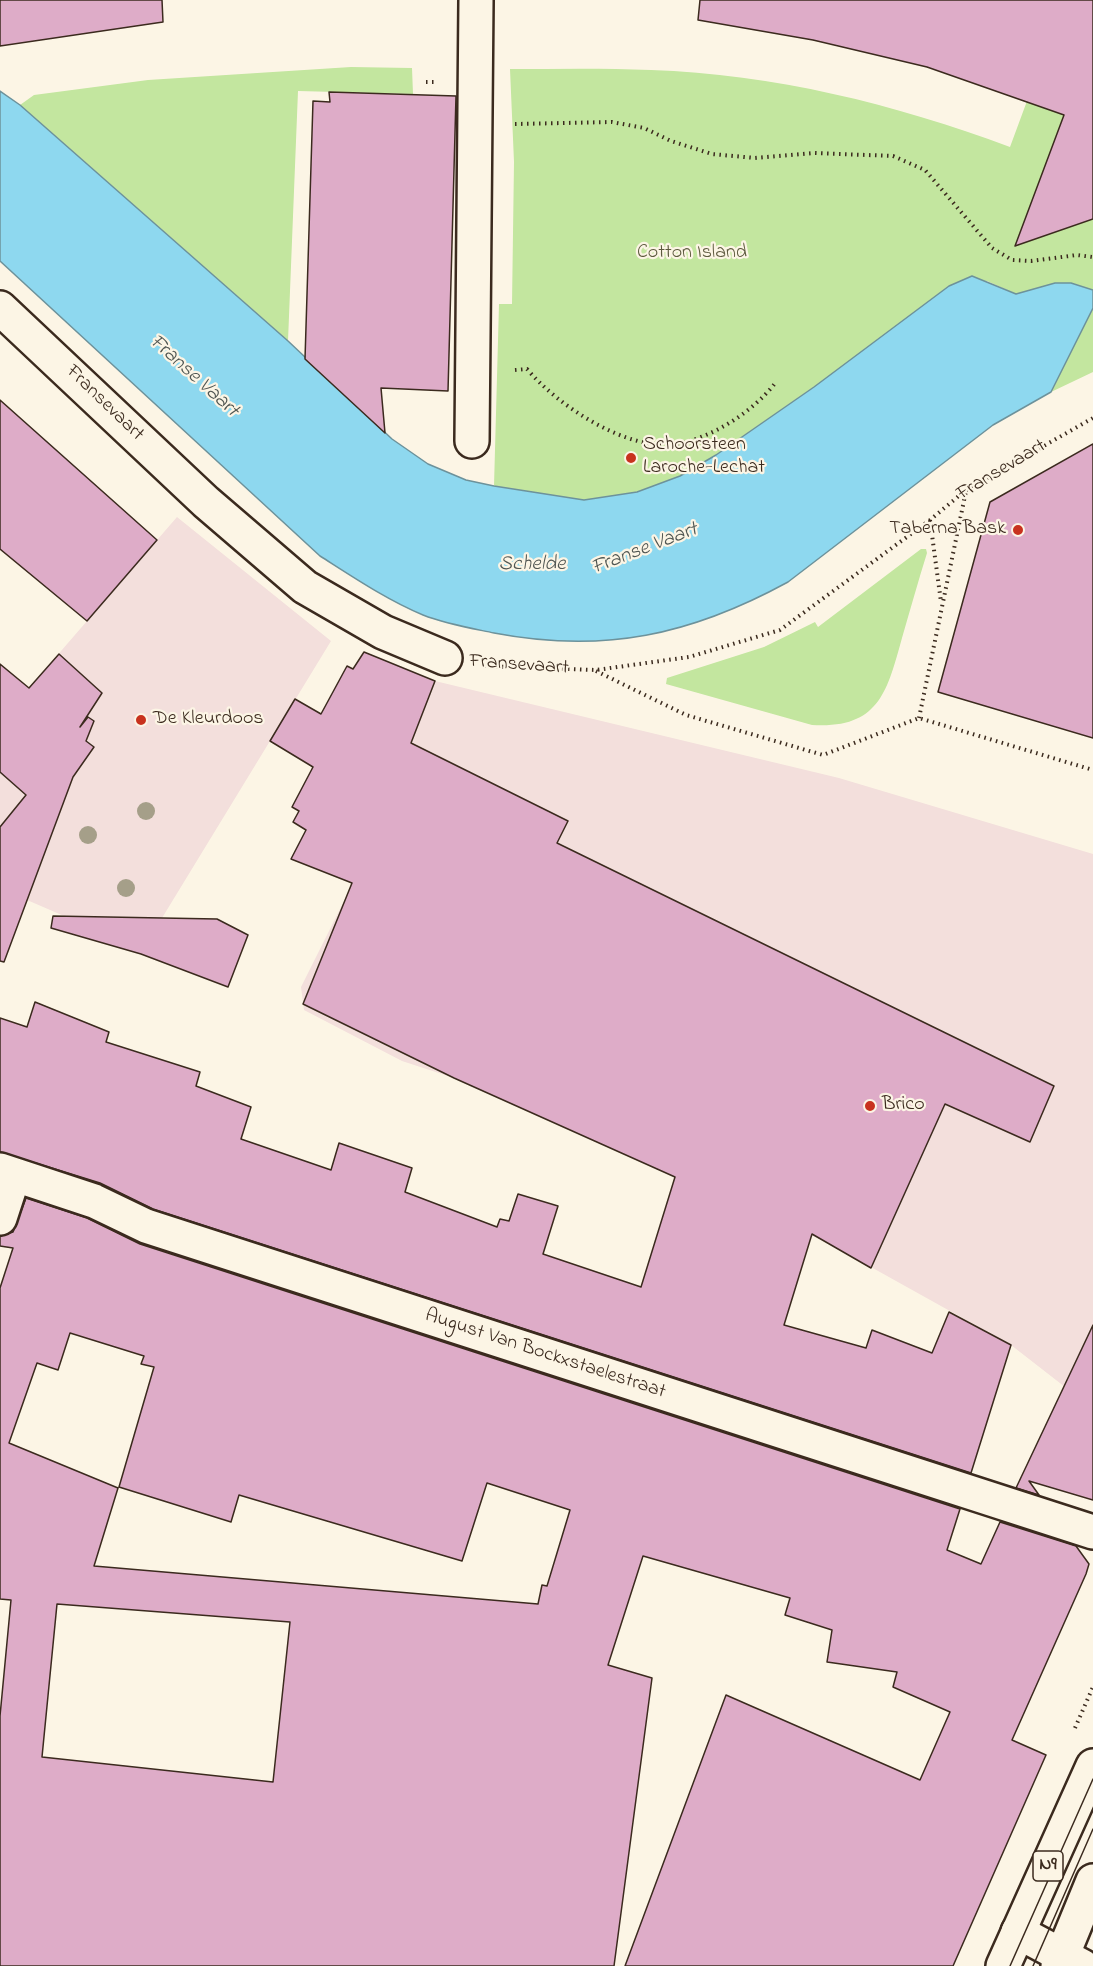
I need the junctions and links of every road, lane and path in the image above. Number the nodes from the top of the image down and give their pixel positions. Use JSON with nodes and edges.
{"nodes":[{"id":1,"x":476,"y":0,"type":"edge"},
{"id":2,"x":476,"y":124,"type":"junction"},
{"id":3,"x":1093,"y":257,"type":"edge"},
{"id":4,"x":0,"y":308,"type":"edge"},
{"id":5,"x":776,"y":382,"type":"dead end"},
{"id":6,"x":473,"y":399,"type":"junction"},
{"id":7,"x":1093,"y":418,"type":"edge"},
{"id":8,"x":472,"y":441,"type":"dead end"},
{"id":9,"x":966,"y":490,"type":"junction"},
{"id":10,"x":930,"y":520,"type":"junction"},
{"id":11,"x":942,"y":606,"type":"junction"},
{"id":12,"x":445,"y":658,"type":"joint"},
{"id":13,"x":596,"y":670,"type":"junction"},
{"id":14,"x":919,"y":718,"type":"junction"},
{"id":15,"x":1093,"y":770,"type":"edge"},
{"id":16,"x":7,"y":1172,"type":"edge"},
{"id":17,"x":0,"y":1218,"type":"edge"},
{"id":18,"x":1093,"y":1532,"type":"edge"},
{"id":19,"x":1093,"y":1766,"type":"edge"},
{"id":20,"x":1093,"y":1881,"type":"edge"},
{"id":21,"x":1018,"y":1932,"type":"junction"},
{"id":22,"x":1067,"y":1962,"type":"edge"},
{"id":23,"x":1004,"y":1966,"type":"edge"}],
"edges":[{"from":1,"to":2,"type":"street"},
{"from":2,"to":3,"type":"path"},
{"from":2,"to":6,"type":"street"},
{"from":4,"to":12,"type":"street","name":"Fransevaart"},
{"from":5,"to":6,"type":"path"},
{"from":6,"to":8,"type":"street"},
{"from":7,"to":9,"type":"path","name":"Fransevaart"},
{"from":9,"to":10,"type":"path","name":"Fransevaart"},
{"from":9,"to":11,"type":"path"},
{"from":10,"to":11,"type":"path"},
{"from":10,"to":13,"type":"path","name":"Fransevaart"},
{"from":11,"to":14,"type":"path"},
{"from":12,"to":13,"type":"path","name":"Fransevaart"},
{"from":13,"to":14,"type":"path"},
{"from":14,"to":15,"type":"path"},
{"from":16,"to":17,"type":"street"},
{"from":16,"to":18,"type":"street","name":"August Van Bockxstaelestraat"},
{"from":19,"to":21,"type":"street","number":"N9"},
{"from":20,"to":22,"type":"street","number":"N9"},
{"from":21,"to":22,"type":"street"},
{"from":21,"to":23,"type":"street","number":"N9"}]}
